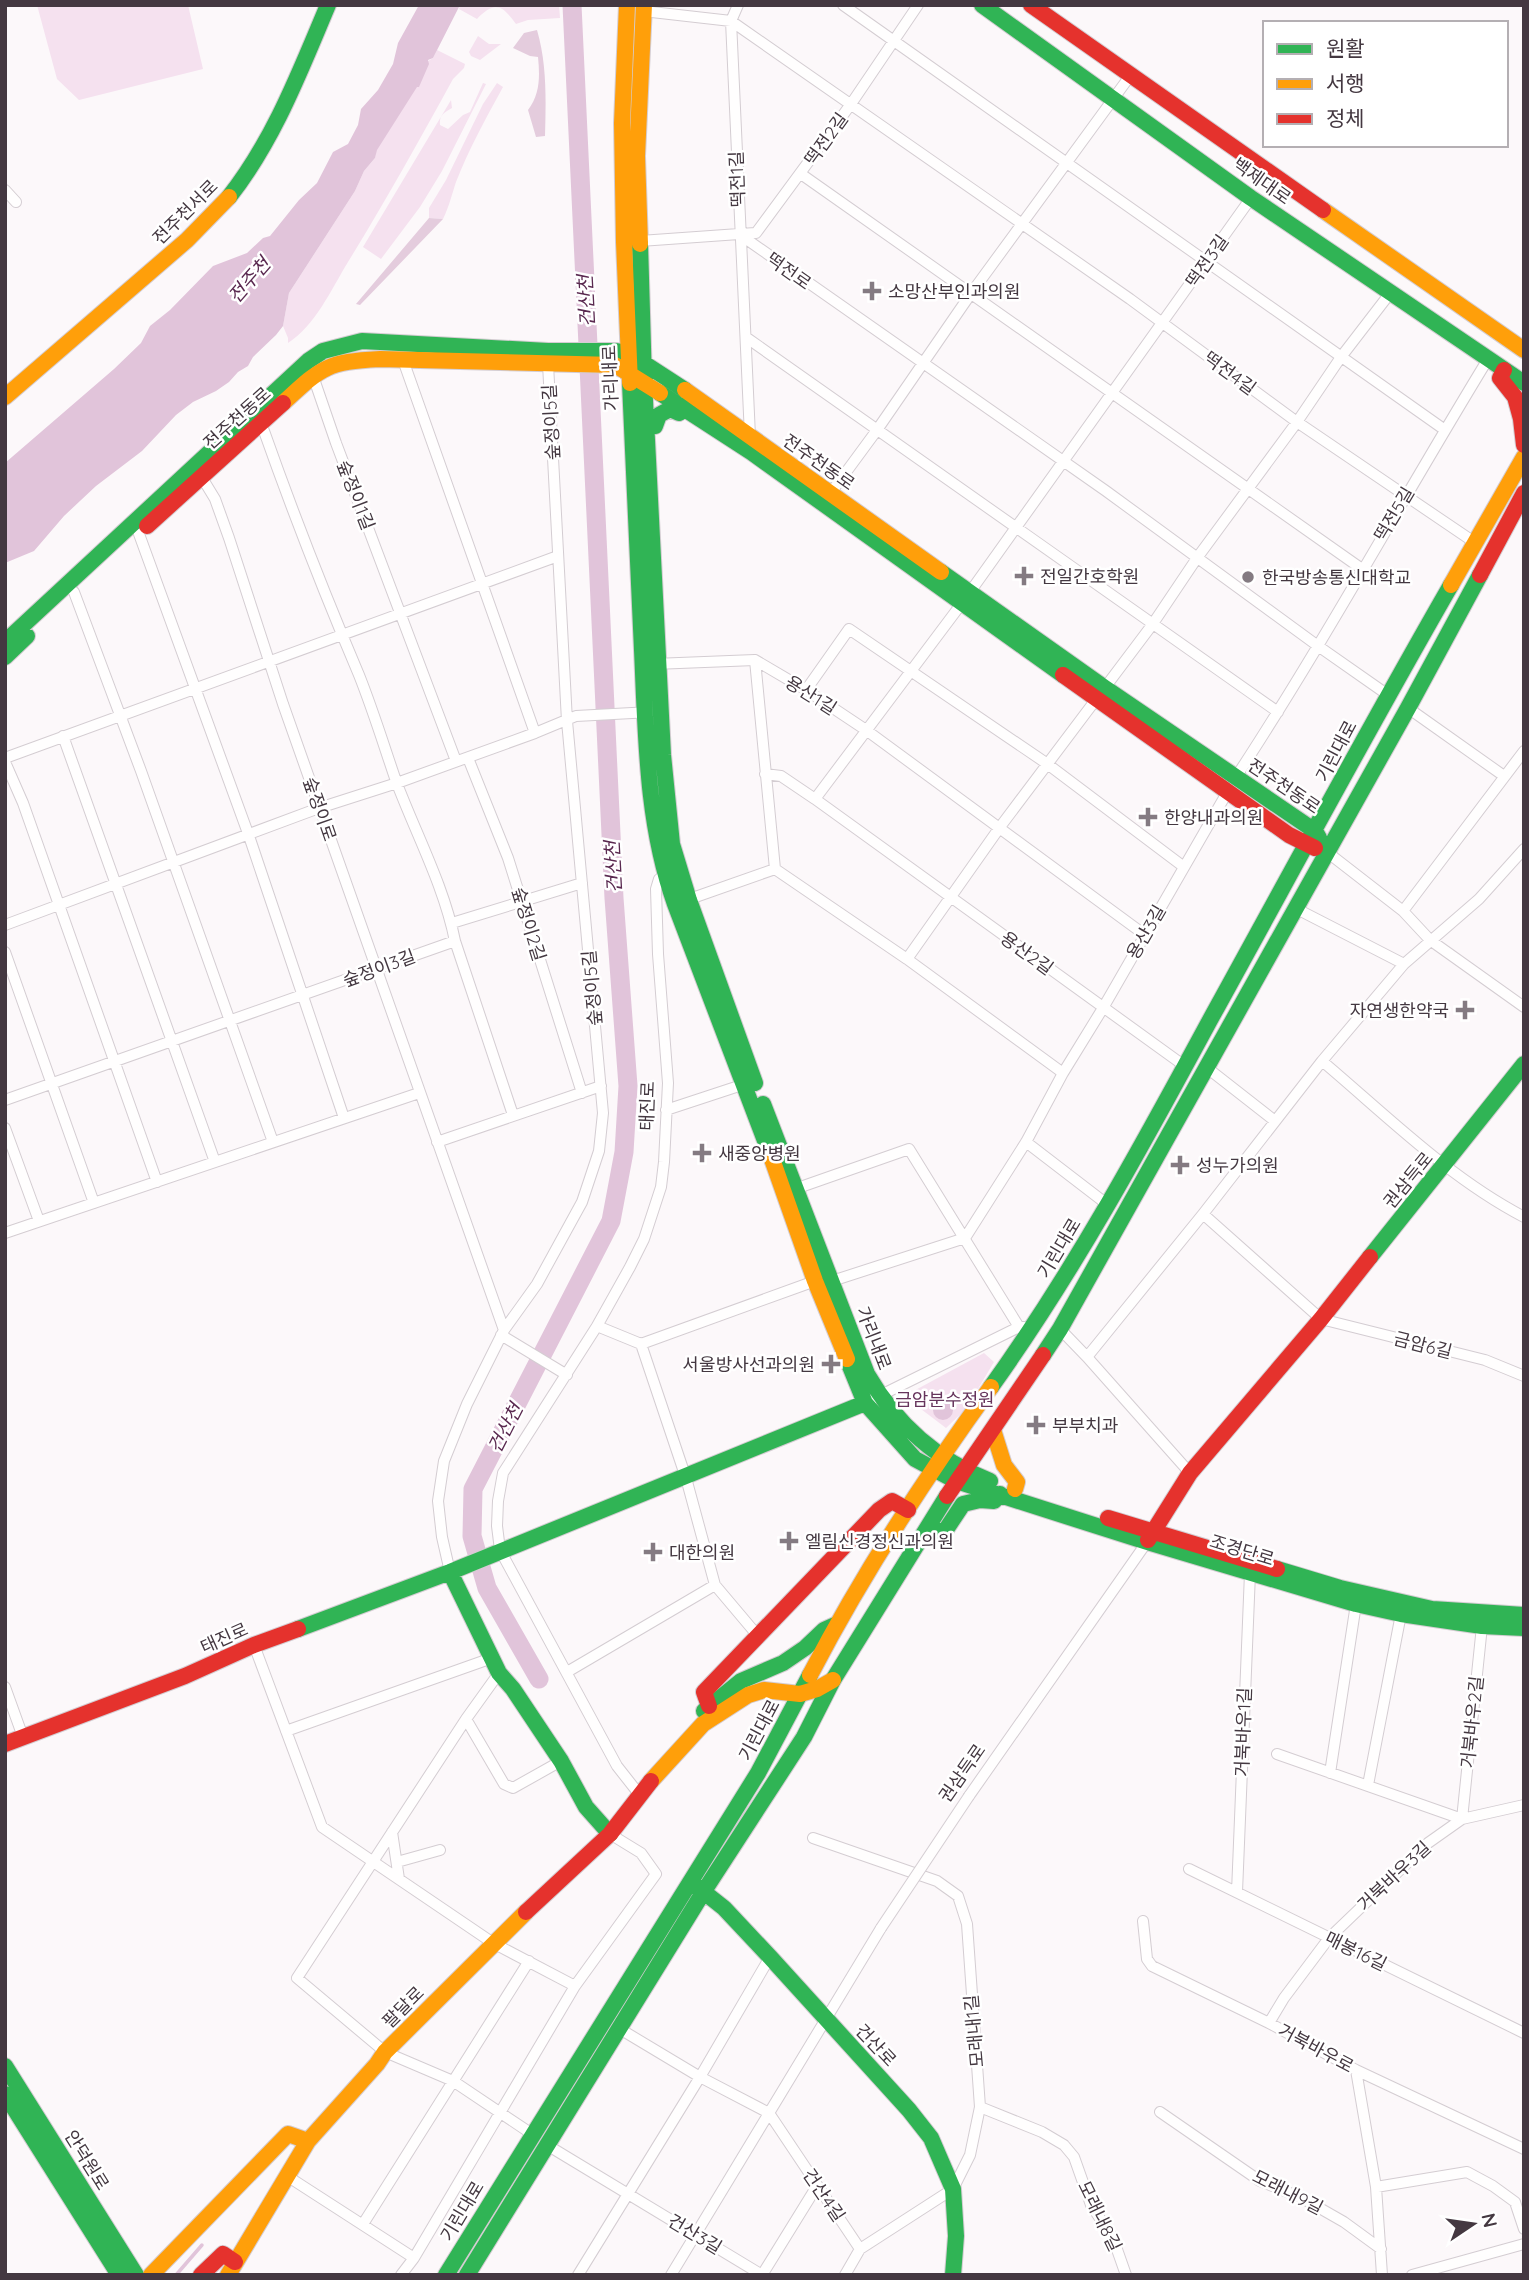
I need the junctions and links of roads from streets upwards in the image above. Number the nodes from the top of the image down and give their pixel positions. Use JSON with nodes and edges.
{"nodes":[{"id":1,"x":328,"y":5,"type":"edge"},
{"id":2,"x":738,"y":5,"type":"edge"},
{"id":3,"x":843,"y":5,"type":"edge"},
{"id":4,"x":918,"y":5,"type":"edge"},
{"id":5,"x":982,"y":5,"type":"edge"},
{"id":6,"x":1031,"y":5,"type":"edge"},
{"id":7,"x":638,"y":7,"type":"edge"},
{"id":8,"x":731,"y":21,"type":"junction"},
{"id":9,"x":894,"y":42,"type":"junction"},
{"id":10,"x":1093,"y":50,"type":"junction"},
{"id":11,"x":1076,"y":74,"type":"junction"},
{"id":12,"x":1130,"y":76,"type":"junction"},
{"id":13,"x":1112,"y":100,"type":"junction"},
{"id":14,"x":851,"y":104,"type":"junction"},
{"id":15,"x":1065,"y":164,"type":"junction"},
{"id":16,"x":801,"y":174,"type":"junction"},
{"id":17,"x":5,"y":190,"type":"edge"},
{"id":18,"x":1251,"y":198,"type":"junction"},
{"id":19,"x":16,"y":202,"type":"dead end"},
{"id":20,"x":1021,"y":225,"type":"junction"},
{"id":21,"x":739,"y":234,"type":"junction"},
{"id":22,"x":640,"y":241,"type":"junction"},
{"id":23,"x":1206,"y":263,"type":"junction"},
{"id":24,"x":972,"y":292,"type":"junction"},
{"id":25,"x":1391,"y":292,"type":"junction"},
{"id":26,"x":1162,"y":324,"type":"junction"},
{"id":27,"x":747,"y":338,"type":"junction"},
{"id":28,"x":1521,"y":344,"type":"edge"},
{"id":29,"x":1341,"y":357,"type":"junction"},
{"id":30,"x":1488,"y":359,"type":"junction"},
{"id":31,"x":404,"y":360,"type":"junction"},
{"id":32,"x":551,"y":360,"type":"junction"},
{"id":33,"x":622,"y":360,"type":"junction"},
{"id":34,"x":645,"y":364,"type":"junction"},
{"id":35,"x":921,"y":364,"type":"junction"},
{"id":36,"x":1504,"y":370,"type":"junction"},
{"id":37,"x":313,"y":376,"type":"junction"},
{"id":38,"x":644,"y":381,"type":"junction"},
{"id":39,"x":1524,"y":383,"type":"edge"},
{"id":40,"x":1112,"y":391,"type":"junction"},
{"id":41,"x":5,"y":397,"type":"edge"},
{"id":42,"x":684,"y":406,"type":"junction"},
{"id":43,"x":1297,"y":422,"type":"junction"},
{"id":44,"x":709,"y":423,"type":"junction"},
{"id":45,"x":258,"y":424,"type":"junction"},
{"id":46,"x":646,"y":427,"type":"junction"},
{"id":47,"x":877,"y":430,"type":"junction"},
{"id":48,"x":1445,"y":430,"type":"junction"},
{"id":49,"x":750,"y":436,"type":"junction"},
{"id":50,"x":1524,"y":445,"type":"edge"},
{"id":51,"x":1524,"y":457,"type":"edge"},
{"id":52,"x":1064,"y":463,"type":"junction"},
{"id":53,"x":201,"y":476,"type":"junction"},
{"id":54,"x":1248,"y":490,"type":"junction"},
{"id":55,"x":1524,"y":493,"type":"edge"},
{"id":56,"x":1405,"y":496,"type":"junction"},
{"id":57,"x":827,"y":498,"type":"junction"},
{"id":58,"x":1017,"y":528,"type":"junction"},
{"id":59,"x":858,"y":530,"type":"junction"},
{"id":60,"x":139,"y":534,"type":"junction"},
{"id":61,"x":1474,"y":542,"type":"junction"},
{"id":62,"x":558,"y":556,"type":"junction"},
{"id":63,"x":1197,"y":558,"type":"junction"},
{"id":64,"x":1362,"y":569,"type":"junction"},
{"id":65,"x":481,"y":582,"type":"junction"},
{"id":66,"x":74,"y":592,"type":"junction"},
{"id":67,"x":966,"y":597,"type":"junction"},
{"id":68,"x":400,"y":613,"type":"junction"},
{"id":69,"x":1152,"y":625,"type":"junction"},
{"id":70,"x":340,"y":634,"type":"junction"},
{"id":71,"x":5,"y":642,"type":"edge"},
{"id":72,"x":1318,"y":646,"type":"junction"},
{"id":73,"x":5,"y":657,"type":"edge"},
{"id":74,"x":755,"y":660,"type":"junction"},
{"id":75,"x":269,"y":661,"type":"junction"},
{"id":76,"x":651,"y":664,"type":"junction"},
{"id":77,"x":910,"y":670,"type":"junction"},
{"id":78,"x":194,"y":688,"type":"junction"},
{"id":79,"x":806,"y":690,"type":"junction"},
{"id":80,"x":1101,"y":693,"type":"junction"},
{"id":81,"x":1388,"y":695,"type":"junction"},
{"id":82,"x":1408,"y":708,"type":"junction"},
{"id":83,"x":648,"y":712,"type":"junction"},
{"id":84,"x":1278,"y":712,"type":"junction"},
{"id":85,"x":120,"y":716,"type":"junction"},
{"id":86,"x":572,"y":718,"type":"junction"},
{"id":87,"x":866,"y":730,"type":"junction"},
{"id":88,"x":535,"y":733,"type":"junction"},
{"id":89,"x":62,"y":736,"type":"junction"},
{"id":90,"x":1524,"y":751,"type":"edge"},
{"id":91,"x":468,"y":758,"type":"junction"},
{"id":92,"x":5,"y":760,"type":"edge"},
{"id":93,"x":456,"y":761,"type":"junction"},
{"id":94,"x":1046,"y":763,"type":"junction"},
{"id":95,"x":765,"y":774,"type":"junction"},
{"id":96,"x":1504,"y":776,"type":"junction"},
{"id":97,"x":397,"y":783,"type":"junction"},
{"id":98,"x":1232,"y":784,"type":"junction"},
{"id":99,"x":815,"y":799,"type":"junction"},
{"id":100,"x":319,"y":808,"type":"junction"},
{"id":101,"x":1000,"y":827,"type":"junction"},
{"id":102,"x":1315,"y":831,"type":"junction"},
{"id":103,"x":249,"y":836,"type":"junction"},
{"id":104,"x":1307,"y":846,"type":"junction"},
{"id":105,"x":1524,"y":849,"type":"edge"},
{"id":106,"x":1327,"y":852,"type":"junction"},
{"id":107,"x":174,"y":862,"type":"junction"},
{"id":108,"x":1184,"y":867,"type":"junction"},
{"id":109,"x":775,"y":869,"type":"junction"},
{"id":110,"x":665,"y":876,"type":"junction"},
{"id":111,"x":115,"y":883,"type":"junction"},
{"id":112,"x":582,"y":883,"type":"junction"},
{"id":113,"x":951,"y":898,"type":"junction"},
{"id":114,"x":522,"y":901,"type":"junction"},
{"id":115,"x":682,"y":902,"type":"junction"},
{"id":116,"x":58,"y":905,"type":"junction"},
{"id":117,"x":1295,"y":908,"type":"junction"},
{"id":118,"x":1403,"y":911,"type":"junction"},
{"id":119,"x":452,"y":923,"type":"junction"},
{"id":120,"x":5,"y":925,"type":"edge"},
{"id":121,"x":1145,"y":935,"type":"junction"},
{"id":122,"x":1430,"y":940,"type":"junction"},
{"id":123,"x":455,"y":941,"type":"junction"},
{"id":124,"x":5,"y":952,"type":"edge"},
{"id":125,"x":907,"y":959,"type":"junction"},
{"id":126,"x":1404,"y":964,"type":"junction"},
{"id":127,"x":376,"y":970,"type":"junction"},
{"id":128,"x":302,"y":995,"type":"junction"},
{"id":129,"x":1524,"y":1007,"type":"edge"},
{"id":130,"x":1103,"y":1008,"type":"junction"},
{"id":131,"x":230,"y":1021,"type":"junction"},
{"id":132,"x":172,"y":1042,"type":"junction"},
{"id":133,"x":1322,"y":1061,"type":"junction"},
{"id":134,"x":114,"y":1062,"type":"junction"},
{"id":135,"x":1524,"y":1063,"type":"edge"},
{"id":136,"x":1186,"y":1067,"type":"junction"},
{"id":137,"x":1206,"y":1067,"type":"junction"},
{"id":138,"x":1063,"y":1073,"type":"junction"},
{"id":139,"x":749,"y":1083,"type":"junction"},
{"id":140,"x":52,"y":1084,"type":"junction"},
{"id":141,"x":601,"y":1087,"type":"junction"},
{"id":142,"x":419,"y":1093,"type":"junction"},
{"id":143,"x":582,"y":1093,"type":"junction"},
{"id":144,"x":5,"y":1100,"type":"edge"},
{"id":145,"x":666,"y":1110,"type":"junction"},
{"id":146,"x":513,"y":1115,"type":"junction"},
{"id":147,"x":344,"y":1118,"type":"junction"},
{"id":148,"x":1275,"y":1121,"type":"junction"},
{"id":149,"x":5,"y":1128,"type":"edge"},
{"id":150,"x":273,"y":1142,"type":"junction"},
{"id":151,"x":437,"y":1142,"type":"junction"},
{"id":152,"x":1026,"y":1142,"type":"junction"},
{"id":153,"x":215,"y":1162,"type":"junction"},
{"id":154,"x":1445,"y":1164,"type":"junction"},
{"id":155,"x":157,"y":1182,"type":"junction"},
{"id":156,"x":790,"y":1190,"type":"junction"},
{"id":157,"x":94,"y":1203,"type":"junction"},
{"id":158,"x":1108,"y":1205,"type":"junction"},
{"id":159,"x":1203,"y":1214,"type":"junction"},
{"id":160,"x":1524,"y":1217,"type":"edge"},
{"id":161,"x":39,"y":1222,"type":"junction"},
{"id":162,"x":5,"y":1233,"type":"edge"},
{"id":163,"x":965,"y":1238,"type":"junction"},
{"id":164,"x":824,"y":1281,"type":"junction"},
{"id":165,"x":1321,"y":1319,"type":"junction"},
{"id":166,"x":597,"y":1326,"type":"junction"},
{"id":167,"x":1027,"y":1326,"type":"junction"},
{"id":168,"x":1060,"y":1329,"type":"junction"},
{"id":169,"x":502,"y":1333,"type":"junction"},
{"id":170,"x":641,"y":1344,"type":"junction"},
{"id":171,"x":1087,"y":1357,"type":"junction"},
{"id":172,"x":563,"y":1372,"type":"junction"},
{"id":173,"x":1524,"y":1376,"type":"edge"},
{"id":174,"x":871,"y":1400,"type":"junction"},
{"id":175,"x":993,"y":1430,"type":"junction"},
{"id":176,"x":938,"y":1463,"type":"junction"},
{"id":177,"x":1190,"y":1473,"type":"junction"},
{"id":178,"x":960,"y":1475,"type":"junction"},
{"id":179,"x":686,"y":1478,"type":"junction"},
{"id":180,"x":1008,"y":1491,"type":"junction"},
{"id":181,"x":908,"y":1510,"type":"junction"},
{"id":182,"x":930,"y":1526,"type":"junction"},
{"id":183,"x":1149,"y":1536,"type":"junction"},
{"id":184,"x":496,"y":1552,"type":"junction"},
{"id":185,"x":455,"y":1570,"type":"junction"},
{"id":186,"x":1250,"y":1573,"type":"junction"},
{"id":187,"x":715,"y":1585,"type":"junction"},
{"id":188,"x":1356,"y":1604,"type":"junction"},
{"id":189,"x":1401,"y":1614,"type":"junction"},
{"id":190,"x":1524,"y":1615,"type":"edge"},
{"id":191,"x":836,"y":1625,"type":"junction"},
{"id":192,"x":1482,"y":1626,"type":"junction"},
{"id":193,"x":1524,"y":1628,"type":"edge"},
{"id":194,"x":758,"y":1636,"type":"junction"},
{"id":195,"x":254,"y":1645,"type":"junction"},
{"id":196,"x":492,"y":1658,"type":"junction"},
{"id":197,"x":566,"y":1672,"type":"junction"},
{"id":198,"x":499,"y":1673,"type":"junction"},
{"id":199,"x":834,"y":1680,"type":"junction"},
{"id":200,"x":5,"y":1687,"type":"edge"},
{"id":201,"x":800,"y":1693,"type":"junction"},
{"id":202,"x":709,"y":1706,"type":"junction"},
{"id":203,"x":466,"y":1719,"type":"junction"},
{"id":204,"x":703,"y":1724,"type":"junction"},
{"id":205,"x":286,"y":1731,"type":"junction"},
{"id":206,"x":23,"y":1737,"type":"junction"},
{"id":207,"x":5,"y":1744,"type":"edge"},
{"id":208,"x":1276,"y":1754,"type":"dead end"},
{"id":209,"x":561,"y":1761,"type":"junction"},
{"id":210,"x":1330,"y":1773,"type":"junction"},
{"id":211,"x":1368,"y":1785,"type":"junction"},
{"id":212,"x":639,"y":1794,"type":"junction"},
{"id":213,"x":1524,"y":1805,"type":"edge"},
{"id":214,"x":1462,"y":1819,"type":"junction"},
{"id":215,"x":392,"y":1832,"type":"junction"},
{"id":216,"x":610,"y":1834,"type":"junction"},
{"id":217,"x":813,"y":1838,"type":"dead end"},
{"id":218,"x":440,"y":1850,"type":"dead end"},
{"id":219,"x":373,"y":1861,"type":"junction"},
{"id":220,"x":397,"y":1862,"type":"junction"},
{"id":221,"x":1189,"y":1869,"type":"dead end"},
{"id":222,"x":399,"y":1879,"type":"junction"},
{"id":223,"x":697,"y":1886,"type":"junction"},
{"id":224,"x":1237,"y":1892,"type":"junction"},
{"id":225,"x":1143,"y":1921,"type":"dead end"},
{"id":226,"x":1329,"y":1938,"type":"junction"},
{"id":227,"x":494,"y":1943,"type":"junction"},
{"id":228,"x":771,"y":1957,"type":"junction"},
{"id":229,"x":529,"y":1961,"type":"junction"},
{"id":230,"x":575,"y":1986,"type":"junction"},
{"id":231,"x":827,"y":2020,"type":"junction"},
{"id":232,"x":1269,"y":2023,"type":"junction"},
{"id":233,"x":620,"y":2029,"type":"junction"},
{"id":234,"x":1524,"y":2032,"type":"edge"},
{"id":235,"x":385,"y":2052,"type":"junction"},
{"id":236,"x":5,"y":2066,"type":"edge"},
{"id":237,"x":1356,"y":2070,"type":"junction"},
{"id":238,"x":700,"y":2077,"type":"junction"},
{"id":239,"x":453,"y":2081,"type":"junction"},
{"id":240,"x":5,"y":2094,"type":"edge"},
{"id":241,"x":980,"y":2107,"type":"junction"},
{"id":242,"x":1160,"y":2112,"type":"dead end"},
{"id":243,"x":500,"y":2113,"type":"junction"},
{"id":244,"x":769,"y":2113,"type":"junction"},
{"id":245,"x":532,"y":2134,"type":"junction"},
{"id":246,"x":308,"y":2141,"type":"junction"},
{"id":247,"x":547,"y":2145,"type":"junction"},
{"id":248,"x":1524,"y":2149,"type":"edge"},
{"id":249,"x":287,"y":2176,"type":"junction"},
{"id":250,"x":817,"y":2186,"type":"junction"},
{"id":251,"x":1376,"y":2187,"type":"junction"},
{"id":252,"x":953,"y":2189,"type":"junction"},
{"id":253,"x":628,"y":2193,"type":"junction"},
{"id":254,"x":363,"y":2224,"type":"junction"},
{"id":255,"x":1524,"y":2229,"type":"edge"},
{"id":256,"x":695,"y":2234,"type":"junction"},
{"id":257,"x":1524,"y":2244,"type":"edge"},
{"id":258,"x":860,"y":2249,"type":"junction"},
{"id":259,"x":1381,"y":2249,"type":"junction"},
{"id":260,"x":414,"y":2258,"type":"junction"},
{"id":261,"x":231,"y":2271,"type":"edge"},
{"id":262,"x":472,"y":2273,"type":"edge"},
{"id":263,"x":120,"y":2275,"type":"edge"},
{"id":264,"x":136,"y":2275,"type":"edge"},
{"id":265,"x":151,"y":2275,"type":"edge"},
{"id":266,"x":201,"y":2275,"type":"edge"},
{"id":267,"x":401,"y":2275,"type":"edge"},
{"id":268,"x":446,"y":2275,"type":"edge"},
{"id":269,"x":578,"y":2275,"type":"edge"},
{"id":270,"x":671,"y":2275,"type":"edge"},
{"id":271,"x":762,"y":2275,"type":"edge"},
{"id":272,"x":845,"y":2275,"type":"edge"},
{"id":273,"x":953,"y":2275,"type":"edge"},
{"id":274,"x":1126,"y":2275,"type":"edge"},
{"id":275,"x":1382,"y":2275,"type":"edge"},
{"id":276,"x":1412,"y":2275,"type":"edge"}],
"edges":[{"from":1,"to":41,"type":"street","name":"전주천서로"},
{"from":2,"to":8,"type":"street","name":"떡전1길"},
{"from":3,"to":9,"type":"street"},
{"from":4,"to":9,"type":"street","name":"떡전2길"},
{"from":5,"to":11,"type":"street","name":"백제대로"},
{"from":6,"to":10,"type":"street","name":"백제대로"},
{"from":7,"to":8,"type":"street"},
{"from":7,"to":22,"type":"street","name":"가리내로"},
{"from":7,"to":33,"type":"street","name":"가리내로"},
{"from":8,"to":14,"type":"street","name":"떡전2길"},
{"from":8,"to":21,"type":"street","name":"떡전1길"},
{"from":9,"to":14,"type":"street","name":"떡전2길"},
{"from":9,"to":15,"type":"street"},
{"from":10,"to":11,"type":"street"},
{"from":10,"to":12,"type":"street","name":"백제대로"},
{"from":11,"to":13,"type":"street","name":"백제대로"},
{"from":12,"to":13,"type":"street"},
{"from":12,"to":28,"type":"street","name":"백제대로"},
{"from":13,"to":15,"type":"street"},
{"from":13,"to":18,"type":"street","name":"백제대로"},
{"from":14,"to":16,"type":"street","name":"떡전2길"},
{"from":14,"to":20,"type":"street"},
{"from":15,"to":20,"type":"street"},
{"from":15,"to":23,"type":"street"},
{"from":16,"to":21,"type":"street","name":"떡전2길"},
{"from":16,"to":24,"type":"street","name":"떡전2길"},
{"from":17,"to":19,"type":"street"},
{"from":18,"to":23,"type":"street","name":"떡전3길"},
{"from":18,"to":25,"type":"street","name":"백제대로"},
{"from":20,"to":24,"type":"street"},
{"from":20,"to":26,"type":"street"},
{"from":21,"to":22,"type":"street"},
{"from":21,"to":27,"type":"street","name":"떡전1길"},
{"from":21,"to":35,"type":"street","name":"떡전로"},
{"from":22,"to":34,"type":"street","name":"가리내로"},
{"from":23,"to":26,"type":"street","name":"떡전3길"},
{"from":23,"to":29,"type":"street"},
{"from":24,"to":35,"type":"street"},
{"from":24,"to":40,"type":"street"},
{"from":25,"to":29,"type":"street"},
{"from":25,"to":30,"type":"street","name":"백제대로"},
{"from":26,"to":40,"type":"street","name":"떡전3길"},
{"from":26,"to":43,"type":"street","name":"떡전4길"},
{"from":27,"to":47,"type":"street"},
{"from":27,"to":49,"type":"street","name":"떡전1길"},
{"from":29,"to":43,"type":"street"},
{"from":29,"to":48,"type":"street"},
{"from":30,"to":36,"type":"street","name":"백제대로"},
{"from":30,"to":48,"type":"street","name":"떡전5길"},
{"from":31,"to":32,"type":"street","name":"전주천동로"},
{"from":31,"to":37,"type":"street","name":"전주천동로"},
{"from":31,"to":65,"type":"street"},
{"from":32,"to":33,"type":"street"},
{"from":32,"to":62,"type":"street","name":"숲정이5길"},
{"from":32,"to":71,"type":"street","name":"전주천동로"},
{"from":33,"to":34,"type":"street","name":"전주천동로"},
{"from":33,"to":38,"type":"street","name":"전주천동로"},
{"from":33,"to":76,"type":"street","name":"가리내로"},
{"from":34,"to":38,"type":"street","name":"가리내로"},
{"from":34,"to":49,"type":"street","name":"전주천동로"},
{"from":35,"to":47,"type":"street"},
{"from":35,"to":52,"type":"street","name":"떡전로"},
{"from":36,"to":39,"type":"street","name":"백제대로"},
{"from":36,"to":50,"type":"street"},
{"from":37,"to":45,"type":"street","name":"전주천동로"},
{"from":37,"to":68,"type":"street","name":"숲정이1길"},
{"from":38,"to":42,"type":"street","name":"전주천동로"},
{"from":38,"to":46,"type":"street","name":"가리내로"},
{"from":40,"to":52,"type":"street","name":"떡전3길"},
{"from":40,"to":54,"type":"street"},
{"from":42,"to":44,"type":"street","name":"전주천동로"},
{"from":42,"to":46,"type":"street"},
{"from":43,"to":54,"type":"street"},
{"from":43,"to":56,"type":"street","name":"떡전4길"},
{"from":44,"to":57,"type":"street","name":"전주천동로"},
{"from":44,"to":59,"type":"street"},
{"from":45,"to":53,"type":"street","name":"전주천동로"},
{"from":45,"to":70,"type":"street"},
{"from":46,"to":76,"type":"street","name":"가리내로"},
{"from":47,"to":57,"type":"street"},
{"from":47,"to":58,"type":"street"},
{"from":48,"to":56,"type":"street","name":"떡전5길"},
{"from":49,"to":57,"type":"street","name":"전주천동로"},
{"from":51,"to":61,"type":"street","name":"기린대로"},
{"from":52,"to":58,"type":"street","name":"떡전3길"},
{"from":52,"to":63,"type":"street"},
{"from":53,"to":60,"type":"street","name":"전주천동로"},
{"from":53,"to":75,"type":"street","name":"숲정이로"},
{"from":54,"to":63,"type":"street"},
{"from":54,"to":64,"type":"street"},
{"from":55,"to":82,"type":"street","name":"기린대로"},
{"from":56,"to":61,"type":"street","name":"떡전4길"},
{"from":56,"to":64,"type":"street","name":"떡전5길"},
{"from":57,"to":59,"type":"street","name":"전주천동로"},
{"from":57,"to":67,"type":"street","name":"전주천동로"},
{"from":58,"to":67,"type":"street","name":"떡전3길"},
{"from":58,"to":69,"type":"street"},
{"from":59,"to":67,"type":"street","name":"전주천동로"},
{"from":60,"to":66,"type":"street","name":"전주천동로"},
{"from":60,"to":78,"type":"street"},
{"from":61,"to":81,"type":"street","name":"기린대로"},
{"from":62,"to":65,"type":"street"},
{"from":62,"to":86,"type":"street","name":"숲정이5길"},
{"from":63,"to":69,"type":"street"},
{"from":63,"to":72,"type":"street"},
{"from":64,"to":72,"type":"street","name":"떡전5길"},
{"from":65,"to":68,"type":"street"},
{"from":65,"to":88,"type":"street"},
{"from":66,"to":73,"type":"street","name":"전주천동로"},
{"from":66,"to":85,"type":"street"},
{"from":67,"to":77,"type":"street"},
{"from":67,"to":80,"type":"street","name":"전주천동로"},
{"from":68,"to":70,"type":"street"},
{"from":68,"to":93,"type":"street","name":"숲정이1길"},
{"from":69,"to":80,"type":"street"},
{"from":69,"to":84,"type":"street"},
{"from":70,"to":75,"type":"street"},
{"from":70,"to":97,"type":"street"},
{"from":72,"to":81,"type":"street"},
{"from":72,"to":84,"type":"street","name":"떡전5길"},
{"from":74,"to":76,"type":"street"},
{"from":74,"to":79,"type":"street","name":"용산1길"},
{"from":74,"to":95,"type":"street"},
{"from":75,"to":78,"type":"street"},
{"from":75,"to":100,"type":"street","name":"숲정이로"},
{"from":76,"to":83,"type":"street","name":"가리내로"},
{"from":77,"to":79,"type":"street"},
{"from":77,"to":87,"type":"street"},
{"from":77,"to":94,"type":"street"},
{"from":78,"to":85,"type":"street"},
{"from":78,"to":103,"type":"street"},
{"from":79,"to":87,"type":"street","name":"용산1길"},
{"from":80,"to":94,"type":"street"},
{"from":80,"to":98,"type":"street","name":"전주천동로"},
{"from":81,"to":102,"type":"street","name":"기린대로"},
{"from":82,"to":96,"type":"street"},
{"from":82,"to":106,"type":"street","name":"기린대로"},
{"from":83,"to":86,"type":"street"},
{"from":83,"to":110,"type":"street","name":"가리내로"},
{"from":83,"to":115,"type":"street","name":"가리내로"},
{"from":84,"to":98,"type":"street","name":"떡전5길"},
{"from":85,"to":89,"type":"street"},
{"from":85,"to":107,"type":"street"},
{"from":86,"to":88,"type":"street"},
{"from":86,"to":112,"type":"street","name":"숲정이5길"},
{"from":87,"to":99,"type":"street"},
{"from":87,"to":101,"type":"street","name":"용산1길"},
{"from":88,"to":91,"type":"street"},
{"from":89,"to":92,"type":"street"},
{"from":89,"to":111,"type":"street"},
{"from":90,"to":96,"type":"street"},
{"from":91,"to":93,"type":"street"},
{"from":91,"to":114,"type":"street","name":"숲정이2길"},
{"from":92,"to":116,"type":"street"},
{"from":93,"to":97,"type":"street"},
{"from":94,"to":101,"type":"street"},
{"from":94,"to":108,"type":"street"},
{"from":95,"to":99,"type":"street"},
{"from":95,"to":109,"type":"street"},
{"from":96,"to":118,"type":"street"},
{"from":97,"to":100,"type":"street"},
{"from":97,"to":119,"type":"street"},
{"from":98,"to":102,"type":"street","name":"전주천동로"},
{"from":98,"to":104,"type":"street","name":"전주천동로"},
{"from":98,"to":108,"type":"street","name":"용산3길"},
{"from":99,"to":113,"type":"street","name":"용산2길"},
{"from":100,"to":103,"type":"street"},
{"from":100,"to":127,"type":"street","name":"숲정이로"},
{"from":101,"to":113,"type":"street"},
{"from":101,"to":121,"type":"street"},
{"from":102,"to":104,"type":"street","name":"기린대로"},
{"from":102,"to":106,"type":"street","name":"전주천동로"},
{"from":103,"to":107,"type":"street"},
{"from":103,"to":128,"type":"street"},
{"from":104,"to":106,"type":"street","name":"전주천동로"},
{"from":104,"to":136,"type":"street","name":"기린대로"},
{"from":105,"to":122,"type":"street"},
{"from":106,"to":117,"type":"street","name":"기린대로"},
{"from":106,"to":118,"type":"street"},
{"from":107,"to":111,"type":"street"},
{"from":107,"to":131,"type":"street"},
{"from":108,"to":121,"type":"street","name":"용산3길"},
{"from":109,"to":115,"type":"street"},
{"from":109,"to":125,"type":"street"},
{"from":110,"to":115,"type":"street","name":"가리내로"},
{"from":110,"to":145,"type":"street","name":"태진로"},
{"from":111,"to":116,"type":"street"},
{"from":111,"to":132,"type":"street"},
{"from":112,"to":114,"type":"street"},
{"from":112,"to":141,"type":"street","name":"숲정이5길"},
{"from":113,"to":125,"type":"street"},
{"from":113,"to":130,"type":"street","name":"용산2길"},
{"from":114,"to":119,"type":"street"},
{"from":114,"to":143,"type":"street","name":"숲정이2길"},
{"from":115,"to":139,"type":"street","name":"가리내로"},
{"from":116,"to":120,"type":"street"},
{"from":116,"to":134,"type":"street"},
{"from":117,"to":126,"type":"street"},
{"from":117,"to":137,"type":"street","name":"기린대로"},
{"from":118,"to":122,"type":"street"},
{"from":119,"to":123,"type":"street"},
{"from":121,"to":130,"type":"street","name":"용산3길"},
{"from":122,"to":126,"type":"street"},
{"from":122,"to":129,"type":"street"},
{"from":123,"to":127,"type":"street","name":"숲정이3길"},
{"from":123,"to":146,"type":"street"},
{"from":124,"to":140,"type":"street"},
{"from":125,"to":138,"type":"street"},
{"from":126,"to":133,"type":"street"},
{"from":127,"to":128,"type":"street","name":"숲정이3길"},
{"from":127,"to":142,"type":"street","name":"숲정이로"},
{"from":128,"to":131,"type":"street","name":"숲정이3길"},
{"from":128,"to":147,"type":"street"},
{"from":130,"to":136,"type":"street"},
{"from":130,"to":138,"type":"street","name":"용산3길"},
{"from":131,"to":132,"type":"street","name":"숲정이3길"},
{"from":131,"to":150,"type":"street"},
{"from":132,"to":134,"type":"street","name":"숲정이3길"},
{"from":132,"to":153,"type":"street"},
{"from":133,"to":148,"type":"street"},
{"from":133,"to":154,"type":"street"},
{"from":134,"to":140,"type":"street","name":"숲정이3길"},
{"from":134,"to":155,"type":"street"},
{"from":135,"to":154,"type":"street","name":"권삼득로"},
{"from":136,"to":158,"type":"street","name":"기린대로"},
{"from":137,"to":148,"type":"street"},
{"from":137,"to":168,"type":"street","name":"기린대로"},
{"from":138,"to":152,"type":"street","name":"용산3길"},
{"from":139,"to":145,"type":"street"},
{"from":139,"to":156,"type":"street","name":"가리내로"},
{"from":140,"to":144,"type":"street","name":"숲정이3길"},
{"from":140,"to":157,"type":"street"},
{"from":141,"to":143,"type":"street"},
{"from":141,"to":169,"type":"street","name":"숲정이5길"},
{"from":142,"to":147,"type":"street"},
{"from":142,"to":151,"type":"street","name":"숲정이로"},
{"from":143,"to":146,"type":"street"},
{"from":145,"to":166,"type":"street","name":"태진로"},
{"from":146,"to":151,"type":"street"},
{"from":147,"to":150,"type":"street"},
{"from":148,"to":159,"type":"street"},
{"from":149,"to":161,"type":"street"},
{"from":150,"to":153,"type":"street"},
{"from":151,"to":169,"type":"street","name":"숲정이로"},
{"from":152,"to":158,"type":"street"},
{"from":152,"to":163,"type":"street","name":"용산3길"},
{"from":153,"to":155,"type":"street"},
{"from":154,"to":160,"type":"street"},
{"from":154,"to":165,"type":"street","name":"권삼득로"},
{"from":155,"to":157,"type":"street"},
{"from":156,"to":163,"type":"street"},
{"from":156,"to":164,"type":"street","name":"가리내로"},
{"from":157,"to":161,"type":"street"},
{"from":158,"to":167,"type":"street","name":"기린대로"},
{"from":159,"to":165,"type":"street"},
{"from":159,"to":171,"type":"street"},
{"from":161,"to":162,"type":"street"},
{"from":163,"to":164,"type":"street"},
{"from":163,"to":167,"type":"street"},
{"from":164,"to":170,"type":"street"},
{"from":164,"to":174,"type":"street","name":"가리내로"},
{"from":165,"to":173,"type":"street","name":"금암6길"},
{"from":165,"to":177,"type":"street","name":"권삼득로"},
{"from":166,"to":170,"type":"street"},
{"from":166,"to":172,"type":"street","name":"태진로"},
{"from":167,"to":174,"type":"street"},
{"from":167,"to":176,"type":"street","name":"기린대로"},
{"from":168,"to":171,"type":"street"},
{"from":168,"to":175,"type":"street","name":"기린대로"},
{"from":169,"to":172,"type":"street"},
{"from":169,"to":185,"type":"street","name":"숲정이5길"},
{"from":170,"to":179,"type":"street"},
{"from":171,"to":177,"type":"street"},
{"from":172,"to":184,"type":"street","name":"태진로"},
{"from":174,"to":176,"type":"street","name":"가리내로"},
{"from":174,"to":179,"type":"street"},
{"from":175,"to":178,"type":"street","name":"기린대로"},
{"from":175,"to":180,"type":"street"},
{"from":176,"to":178,"type":"street","name":"가리내로"},
{"from":176,"to":181,"type":"street","name":"기린대로"},
{"from":177,"to":183,"type":"street","name":"권삼득로"},
{"from":178,"to":180,"type":"street","name":"조경단로"},
{"from":178,"to":182,"type":"street","name":"기린대로"},
{"from":179,"to":184,"type":"street"},
{"from":179,"to":187,"type":"street"},
{"from":180,"to":182,"type":"street"},
{"from":180,"to":183,"type":"street","name":"조경단로"},
{"from":181,"to":191,"type":"street","name":"기린대로"},
{"from":181,"to":194,"type":"street"},
{"from":182,"to":199,"type":"street","name":"기린대로"},
{"from":183,"to":186,"type":"street","name":"조경단로"},
{"from":183,"to":190,"type":"street","name":"조경단로"},
{"from":183,"to":231,"type":"street","name":"권삼득로","bridge":true},
{"from":184,"to":185,"type":"street","name":"태진로"},
{"from":184,"to":197,"type":"street","name":"태진로"},
{"from":185,"to":195,"type":"street","name":"태진로"},
{"from":185,"to":196,"type":"street"},
{"from":186,"to":188,"type":"street","name":"조경단로"},
{"from":186,"to":224,"type":"street","name":"거북바우1길"},
{"from":187,"to":194,"type":"street"},
{"from":187,"to":197,"type":"street"},
{"from":188,"to":189,"type":"street","name":"조경단로"},
{"from":188,"to":210,"type":"street"},
{"from":189,"to":192,"type":"street","name":"조경단로"},
{"from":189,"to":211,"type":"street"},
{"from":191,"to":201,"type":"street","name":"기린대로"},
{"from":191,"to":202,"type":"street"},
{"from":192,"to":193,"type":"street","name":"조경단로"},
{"from":192,"to":214,"type":"street","name":"거북바우2길"},
{"from":194,"to":202,"type":"street","name":"팔달로"},
{"from":195,"to":205,"type":"street"},
{"from":195,"to":206,"type":"street","name":"태진로"},
{"from":196,"to":198,"type":"street"},
{"from":196,"to":205,"type":"street"},
{"from":197,"to":212,"type":"street"},
{"from":198,"to":203,"type":"street"},
{"from":198,"to":209,"type":"street"},
{"from":199,"to":201,"type":"street","name":"팔달로"},
{"from":199,"to":223,"type":"street","name":"기린대로"},
{"from":200,"to":206,"type":"street"},
{"from":201,"to":204,"type":"street","name":"팔달로"},
{"from":201,"to":223,"type":"street","name":"기린대로"},
{"from":202,"to":204,"type":"street","name":"팔달로"},
{"from":203,"to":209,"type":"street"},
{"from":203,"to":215,"type":"street"},
{"from":204,"to":212,"type":"street","name":"팔달로"},
{"from":205,"to":219,"type":"street"},
{"from":206,"to":207,"type":"street","name":"태진로"},
{"from":208,"to":210,"type":"street"},
{"from":209,"to":216,"type":"street"},
{"from":210,"to":211,"type":"street"},
{"from":211,"to":214,"type":"street"},
{"from":212,"to":216,"type":"street","name":"팔달로"},
{"from":213,"to":214,"type":"street","name":"거북바우3길"},
{"from":214,"to":226,"type":"street","name":"거북바우3길"},
{"from":215,"to":219,"type":"street"},
{"from":215,"to":220,"type":"street"},
{"from":216,"to":227,"type":"street","name":"팔달로"},
{"from":216,"to":230,"type":"street"},
{"from":217,"to":241,"type":"street","name":"모래내1길"},
{"from":218,"to":220,"type":"street"},
{"from":219,"to":222,"type":"street"},
{"from":219,"to":235,"type":"street"},
{"from":220,"to":222,"type":"street"},
{"from":221,"to":224,"type":"street","name":"매봉16길"},
{"from":222,"to":227,"type":"street"},
{"from":223,"to":228,"type":"street","name":"건산로"},
{"from":223,"to":233,"type":"street","name":"기린대로"},
{"from":223,"to":245,"type":"street","name":"기린대로"},
{"from":224,"to":226,"type":"street","name":"매봉16길"},
{"from":225,"to":232,"type":"street","name":"거북바우로"},
{"from":226,"to":232,"type":"street","name":"거북바우3길"},
{"from":226,"to":234,"type":"street","name":"매봉16길"},
{"from":227,"to":229,"type":"street"},
{"from":227,"to":235,"type":"street","name":"팔달로"},
{"from":228,"to":231,"type":"street","name":"건산로"},
{"from":228,"to":238,"type":"street"},
{"from":229,"to":230,"type":"street"},
{"from":229,"to":239,"type":"street"},
{"from":230,"to":243,"type":"street"},
{"from":231,"to":244,"type":"street","name":"권삼득로"},
{"from":231,"to":252,"type":"street","name":"건산로"},
{"from":232,"to":237,"type":"street","name":"거북바우로"},
{"from":233,"to":238,"type":"street","name":"건산4길"},
{"from":233,"to":247,"type":"street","name":"기린대로"},
{"from":235,"to":239,"type":"street"},
{"from":235,"to":246,"type":"street","name":"팔달로"},
{"from":236,"to":264,"type":"street","name":"안덕원로"},
{"from":237,"to":248,"type":"street","name":"거북바우로"},
{"from":237,"to":251,"type":"street"},
{"from":238,"to":244,"type":"street","name":"건산4길"},
{"from":238,"to":253,"type":"street"},
{"from":239,"to":243,"type":"street"},
{"from":239,"to":254,"type":"street"},
{"from":240,"to":263,"type":"street","name":"안덕원로"},
{"from":241,"to":252,"type":"street","name":"모래내1길"},
{"from":241,"to":274,"type":"street","name":"모래내8길"},
{"from":242,"to":259,"type":"street","name":"모래내9길"},
{"from":243,"to":245,"type":"street"},
{"from":243,"to":260,"type":"street"},
{"from":244,"to":250,"type":"street","name":"건산4길"},
{"from":244,"to":256,"type":"street","name":"권삼득로"},
{"from":245,"to":268,"type":"street","name":"기린대로"},
{"from":246,"to":249,"type":"street","name":"팔달로"},
{"from":246,"to":265,"type":"street"},
{"from":247,"to":253,"type":"street","name":"건산3길"},
{"from":247,"to":262,"type":"street","name":"기린대로"},
{"from":249,"to":254,"type":"street"},
{"from":249,"to":261,"type":"street","name":"팔달로"},
{"from":250,"to":258,"type":"street","name":"건산4길"},
{"from":250,"to":271,"type":"street","name":"건산3길"},
{"from":251,"to":255,"type":"street"},
{"from":251,"to":259,"type":"street"},
{"from":252,"to":258,"type":"street"},
{"from":252,"to":273,"type":"street","name":"건산로"},
{"from":253,"to":256,"type":"street","name":"건산3길"},
{"from":253,"to":269,"type":"street"},
{"from":254,"to":260,"type":"street"},
{"from":256,"to":270,"type":"street","name":"권삼득로"},
{"from":256,"to":271,"type":"street","name":"건산3길"},
{"from":257,"to":276,"type":"street"},
{"from":258,"to":272,"type":"street"},
{"from":259,"to":275,"type":"street"},
{"from":260,"to":267,"type":"street"},
{"from":261,"to":266,"type":"street"}]}
